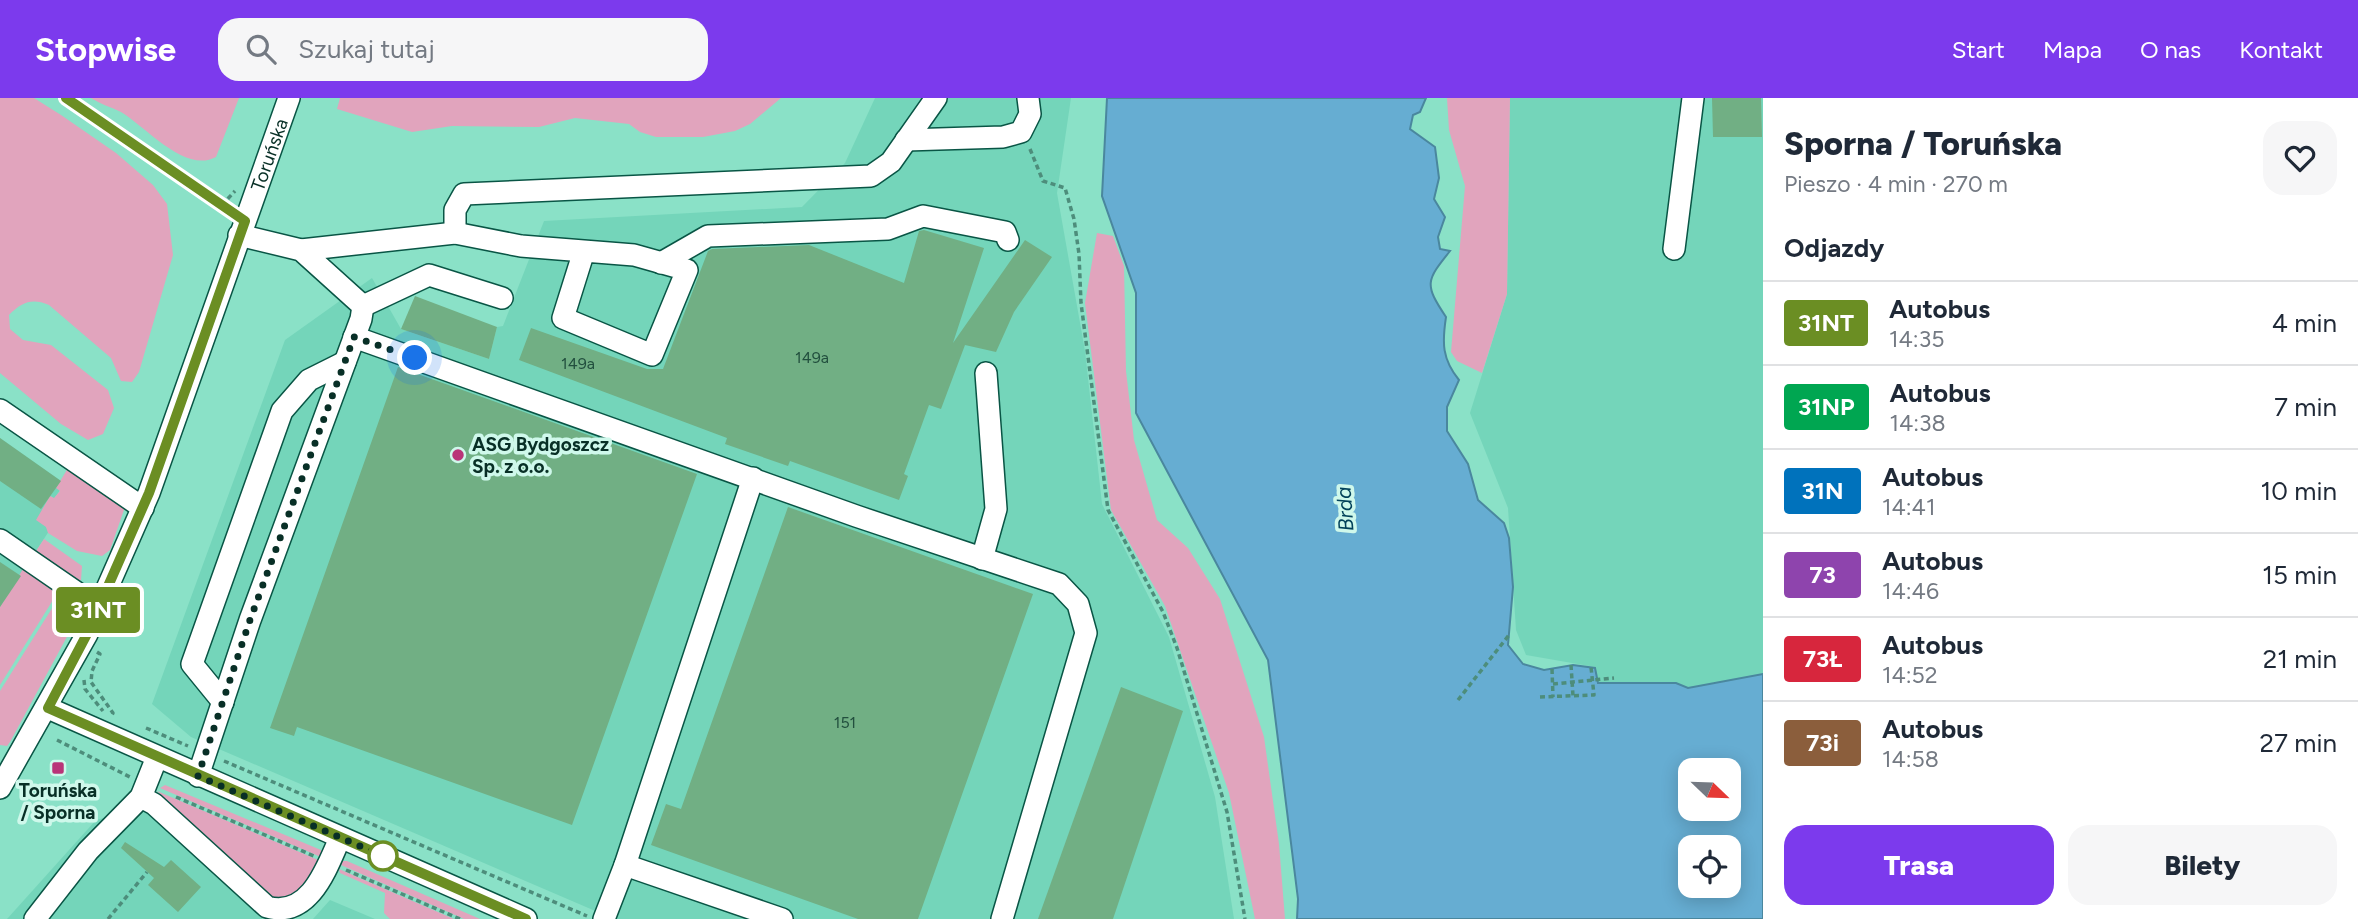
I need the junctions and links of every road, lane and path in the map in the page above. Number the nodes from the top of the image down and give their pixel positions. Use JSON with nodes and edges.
{"nodes":[{"id":1,"x":289,"y":98,"type":"edge"},
{"id":2,"x":936,"y":98,"type":"edge"},
{"id":3,"x":1028,"y":98,"type":"edge"},
{"id":4,"x":1693,"y":98,"type":"edge"},
{"id":5,"x":1021,"y":132,"type":"junction"},
{"id":6,"x":906,"y":140,"type":"junction"},
{"id":7,"x":455,"y":233,"type":"junction"},
{"id":8,"x":239,"y":235,"type":"junction"},
{"id":9,"x":1008,"y":240,"type":"dead end"},
{"id":10,"x":1674,"y":249,"type":"dead end"},
{"id":11,"x":301,"y":250,"type":"junction"},
{"id":12,"x":584,"y":251,"type":"junction"},
{"id":13,"x":661,"y":262,"type":"junction"},
{"id":14,"x":502,"y":298,"type":"dead end"},
{"id":15,"x":363,"y":306,"type":"junction"},
{"id":16,"x":354,"y":337,"type":"junction"},
{"id":17,"x":345,"y":362,"type":"junction"},
{"id":18,"x":986,"y":373,"type":"dead end"},
{"id":19,"x":0,"y":410,"type":"edge"},
{"id":20,"x":754,"y":478,"type":"junction"},
{"id":21,"x":142,"y":508,"type":"junction"},
{"id":22,"x":0,"y":540,"type":"edge"},
{"id":23,"x":982,"y":559,"type":"junction"},
{"id":24,"x":99,"y":608,"type":"junction"},
{"id":25,"x":1509,"y":635,"type":"dead end"},
{"id":26,"x":82,"y":645,"type":"junction"},
{"id":27,"x":1571,"y":665,"type":"dead end"},
{"id":28,"x":1591,"y":667,"type":"dead end"},
{"id":29,"x":1552,"y":668,"type":"dead end"},
{"id":30,"x":1614,"y":678,"type":"dead end"},
{"id":31,"x":1593,"y":680,"type":"junction"},
{"id":32,"x":1573,"y":682,"type":"junction"},
{"id":33,"x":1553,"y":684,"type":"junction"},
{"id":34,"x":1573,"y":696,"type":"junction"},
{"id":35,"x":1541,"y":697,"type":"dead end"},
{"id":36,"x":1553,"y":697,"type":"junction"},
{"id":37,"x":1458,"y":700,"type":"dead end"},
{"id":38,"x":223,"y":702,"type":"junction"},
{"id":39,"x":48,"y":708,"type":"junction"},
{"id":40,"x":113,"y":712,"type":"junction"},
{"id":41,"x":120,"y":717,"type":"dead end"},
{"id":42,"x":144,"y":727,"type":"dead end"},
{"id":43,"x":105,"y":734,"type":"junction"},
{"id":44,"x":57,"y":740,"type":"dead end"},
{"id":45,"x":206,"y":753,"type":"junction"},
{"id":46,"x":157,"y":757,"type":"junction"},
{"id":47,"x":93,"y":761,"type":"junction"},
{"id":48,"x":6,"y":763,"type":"edge"},
{"id":49,"x":198,"y":776,"type":"junction"},
{"id":50,"x":0,"y":788,"type":"edge"},
{"id":51,"x":144,"y":790,"type":"junction"},
{"id":52,"x":340,"y":838,"type":"junction"},
{"id":53,"x":328,"y":862,"type":"junction"},
{"id":54,"x":625,"y":865,"type":"junction"},
{"id":55,"x":147,"y":872,"type":"dead end"},
{"id":56,"x":35,"y":919,"type":"edge"},
{"id":57,"x":108,"y":919,"type":"edge"},
{"id":58,"x":460,"y":919,"type":"edge"},
{"id":59,"x":526,"y":919,"type":"edge"},
{"id":60,"x":593,"y":919,"type":"edge"},
{"id":61,"x":604,"y":919,"type":"edge"},
{"id":62,"x":782,"y":919,"type":"edge"},
{"id":63,"x":1002,"y":919,"type":"edge"},
{"id":64,"x":1245,"y":919,"type":"edge"}],
"edges":[{"from":1,"to":8,"type":"street","name":"Toruńska"},
{"from":2,"to":6,"type":"street"},
{"from":3,"to":5,"type":"street"},
{"from":4,"to":10,"type":"street"},
{"from":5,"to":6,"type":"street"},
{"from":5,"to":64,"type":"path"},
{"from":6,"to":7,"type":"street"},
{"from":7,"to":11,"type":"street"},
{"from":7,"to":12,"type":"street"},
{"from":8,"to":11,"type":"street"},
{"from":8,"to":21,"type":"street","name":"Toruńska"},
{"from":9,"to":13,"type":"street"},
{"from":11,"to":15,"type":"street"},
{"from":12,"to":13,"type":"street"},
{"from":12,"to":13,"type":"street"},
{"from":14,"to":15,"type":"street"},
{"from":15,"to":16,"type":"street"},
{"from":16,"to":17,"type":"street"},
{"from":16,"to":20,"type":"street"},
{"from":17,"to":38,"type":"street"},
{"from":17,"to":38,"type":"street"},
{"from":18,"to":23,"type":"street"},
{"from":19,"to":21,"type":"street"},
{"from":20,"to":23,"type":"street"},
{"from":20,"to":54,"type":"street"},
{"from":21,"to":24,"type":"street","name":"Toruńska"},
{"from":22,"to":24,"type":"street"},
{"from":23,"to":63,"type":"street"},
{"from":24,"to":26,"type":"street","name":"Toruńska"},
{"from":25,"to":37,"type":"path"},
{"from":26,"to":39,"type":"street","name":"Toruńska"},
{"from":26,"to":40,"type":"path"},
{"from":27,"to":32,"type":"path"},
{"from":28,"to":31,"type":"path"},
{"from":29,"to":33,"type":"path"},
{"from":30,"to":31,"type":"path"},
{"from":31,"to":32,"type":"path"},
{"from":31,"to":34,"type":"path"},
{"from":32,"to":33,"type":"path"},
{"from":32,"to":34,"type":"path"},
{"from":33,"to":36,"type":"path"},
{"from":34,"to":36,"type":"path"},
{"from":35,"to":36,"type":"path"},
{"from":38,"to":45,"type":"street"},
{"from":39,"to":43,"type":"street"},
{"from":39,"to":48,"type":"street","name":"Toruńska"},
{"from":40,"to":41,"type":"path"},
{"from":40,"to":43,"type":"path"},
{"from":42,"to":45,"type":"path"},
{"from":43,"to":46,"type":"street"},
{"from":43,"to":47,"type":"path"},
{"from":44,"to":47,"type":"path"},
{"from":45,"to":49,"type":"street"},
{"from":45,"to":60,"type":"path"},
{"from":46,"to":49,"type":"street"},
{"from":46,"to":51,"type":"street"},
{"from":47,"to":51,"type":"path"},
{"from":48,"to":50,"type":"street","name":"Toruńska"},
{"from":49,"to":52,"type":"street"},
{"from":51,"to":53,"type":"path"},
{"from":51,"to":53,"type":"street"},
{"from":51,"to":56,"type":"street"},
{"from":52,"to":53,"type":"street"},
{"from":52,"to":59,"type":"street"},
{"from":53,"to":58,"type":"path"},
{"from":54,"to":61,"type":"street"},
{"from":54,"to":62,"type":"street"},
{"from":55,"to":57,"type":"path"}]}
